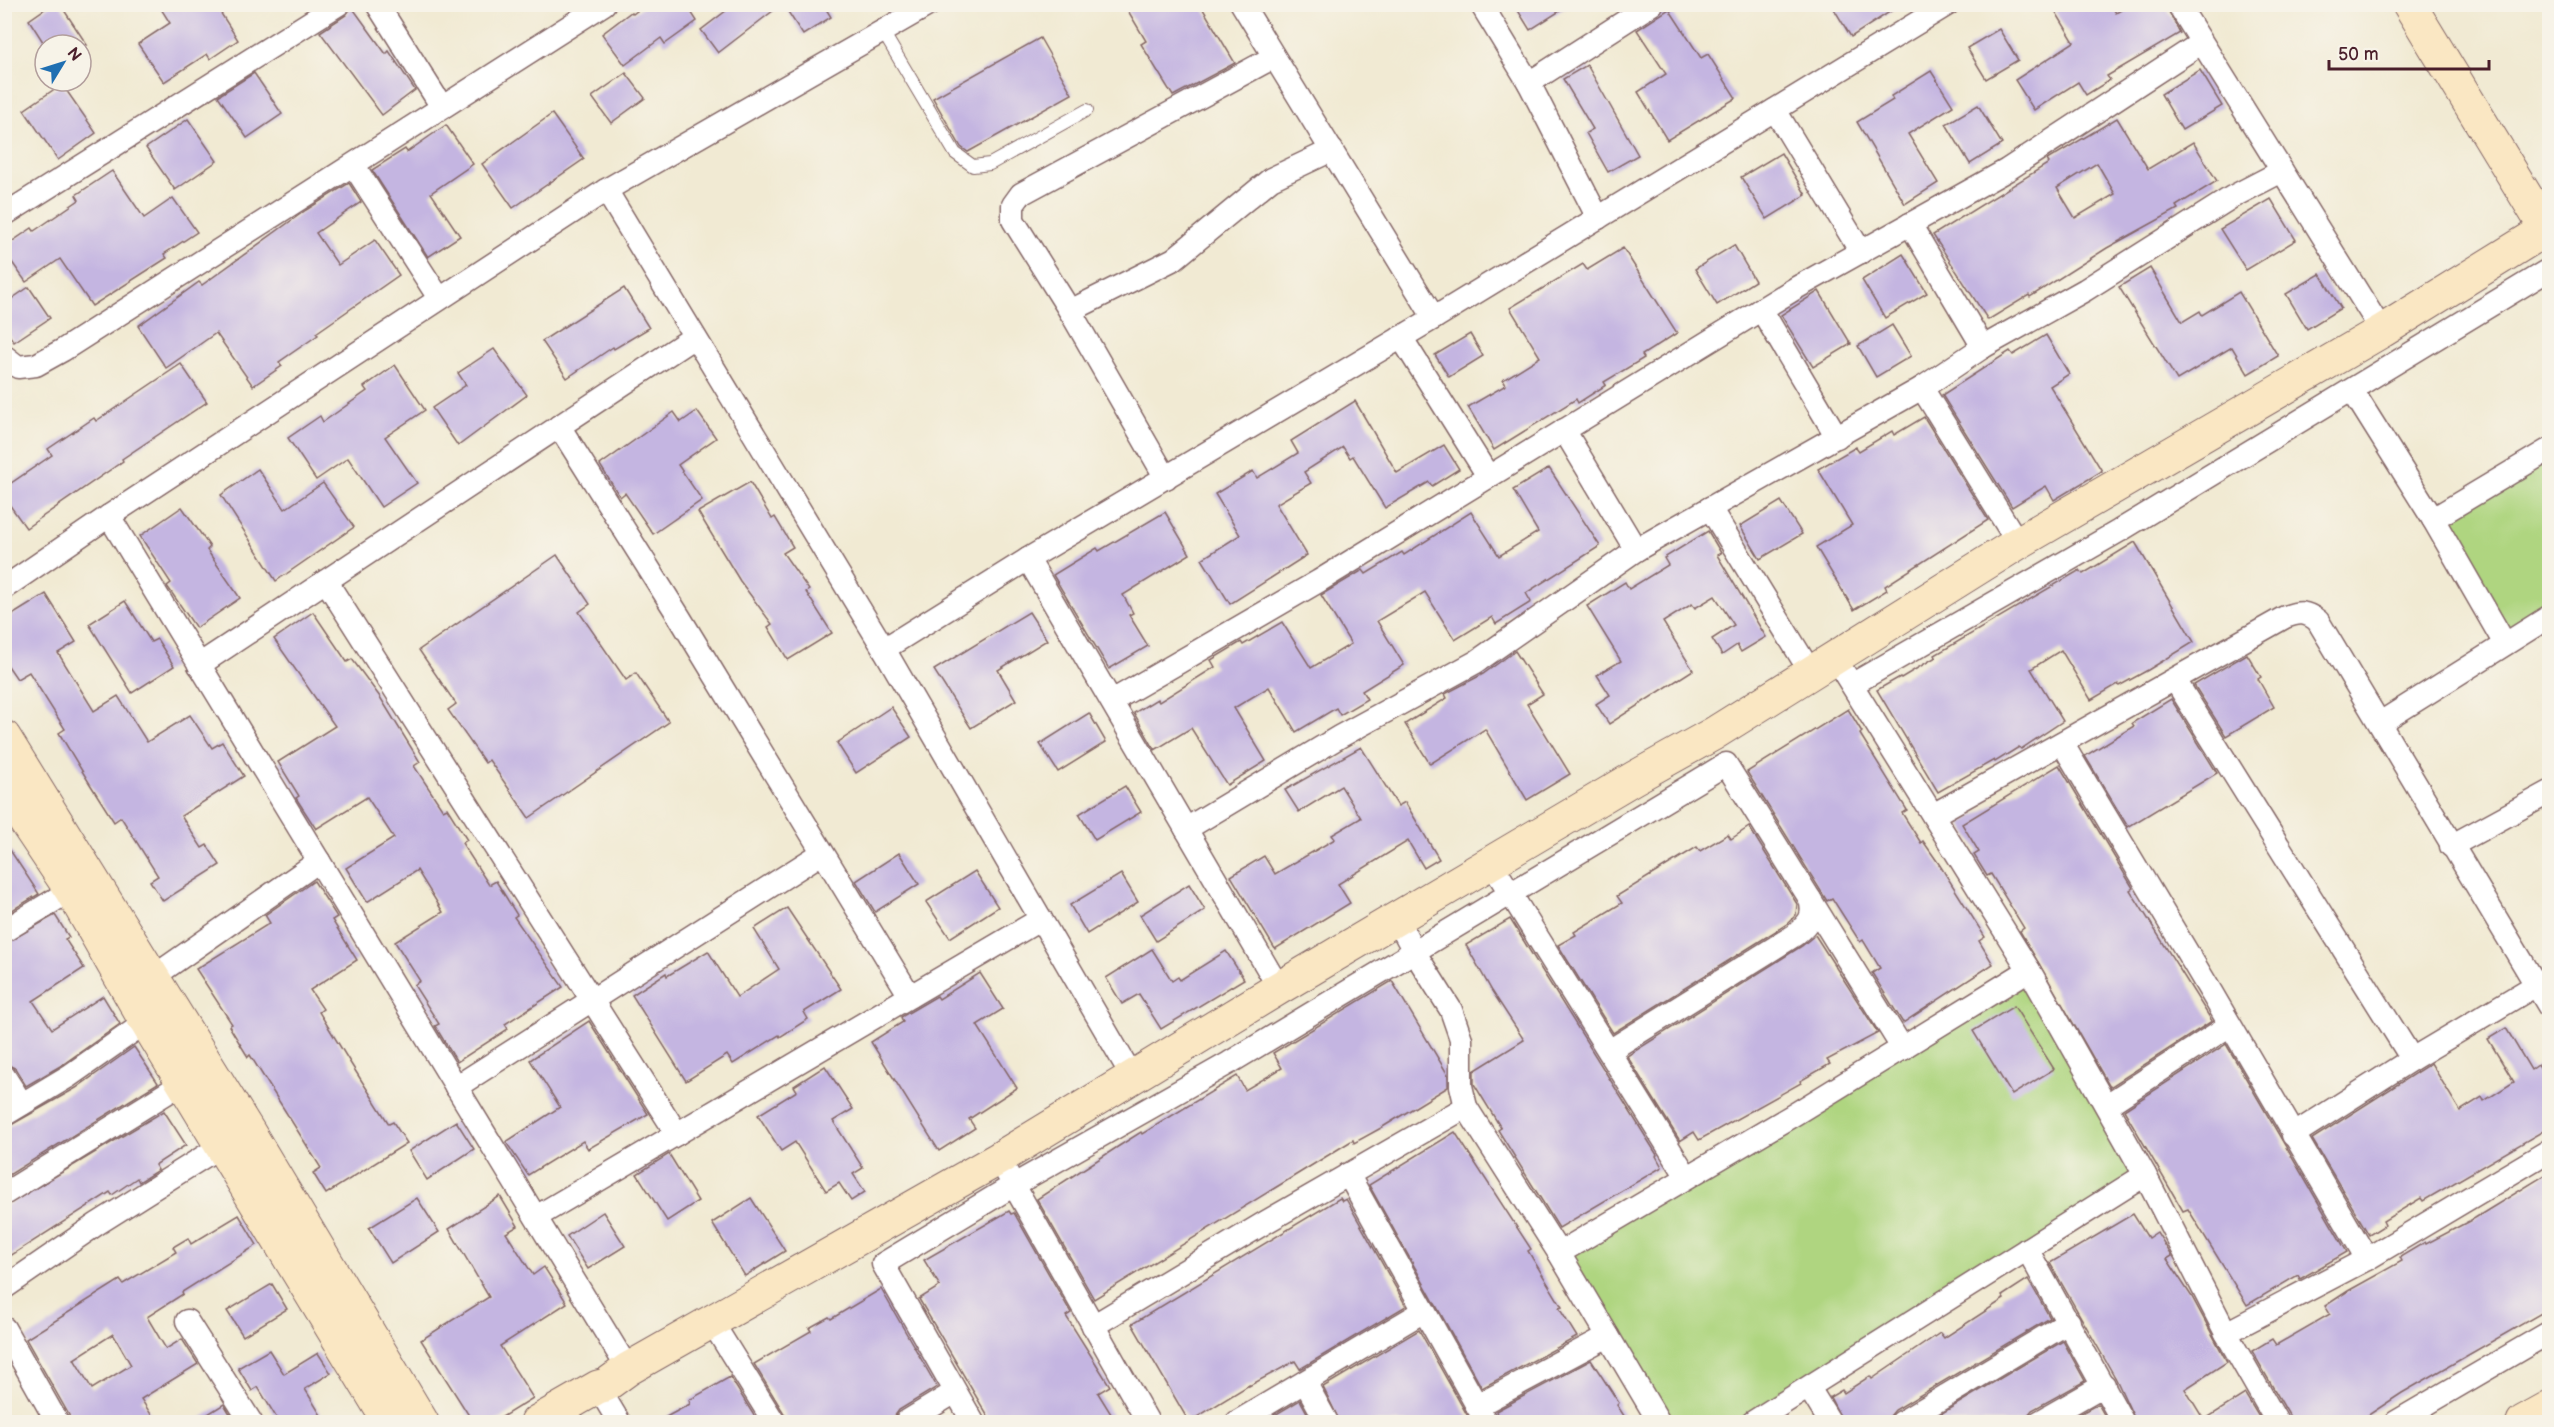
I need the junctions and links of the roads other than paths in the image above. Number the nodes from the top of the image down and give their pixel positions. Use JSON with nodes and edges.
{"nodes":[{"id":1,"x":339,"y":4,"type":"edge"},
{"id":2,"x":377,"y":4,"type":"edge"},
{"id":3,"x":604,"y":4,"type":"edge"},
{"id":4,"x":930,"y":4,"type":"edge"},
{"id":5,"x":1242,"y":4,"type":"edge"},
{"id":6,"x":1481,"y":4,"type":"edge"},
{"id":7,"x":1652,"y":4,"type":"edge"},
{"id":8,"x":1948,"y":4,"type":"edge"},
{"id":9,"x":2178,"y":4,"type":"edge"},
{"id":10,"x":2409,"y":4,"type":"edge"},
{"id":11,"x":883,"y":32,"type":"junction"},
{"id":12,"x":2201,"y":44,"type":"junction"},
{"id":13,"x":1274,"y":57,"type":"junction"},
{"id":14,"x":1529,"y":83,"type":"junction"},
{"id":15,"x":442,"y":107,"type":"junction"},
{"id":16,"x":1087,"y":110,"type":"dead end"},
{"id":17,"x":1775,"y":110,"type":"junction"},
{"id":18,"x":1332,"y":150,"type":"junction"},
{"id":19,"x":354,"y":166,"type":"junction"},
{"id":20,"x":2282,"y":171,"type":"junction"},
{"id":21,"x":606,"y":190,"type":"junction"},
{"id":22,"x":4,"y":215,"type":"edge"},
{"id":23,"x":1598,"y":218,"type":"junction"},
{"id":24,"x":1910,"y":224,"type":"junction"},
{"id":25,"x":2548,"y":228,"type":"edge"},
{"id":26,"x":1861,"y":252,"type":"junction"},
{"id":27,"x":2550,"y":269,"type":"edge"},
{"id":28,"x":439,"y":298,"type":"junction"},
{"id":29,"x":1761,"y":309,"type":"junction"},
{"id":30,"x":1070,"y":311,"type":"junction"},
{"id":31,"x":1434,"y":318,"type":"junction"},
{"id":32,"x":2382,"y":331,"type":"junction"},
{"id":33,"x":694,"y":337,"type":"junction"},
{"id":34,"x":1401,"y":337,"type":"junction"},
{"id":35,"x":1983,"y":347,"type":"junction"},
{"id":36,"x":4,"y":356,"type":"edge"},
{"id":37,"x":1923,"y":388,"type":"junction"},
{"id":38,"x":2352,"y":390,"type":"junction"},
{"id":39,"x":559,"y":426,"type":"junction"},
{"id":40,"x":1564,"y":430,"type":"junction"},
{"id":41,"x":1837,"y":437,"type":"junction"},
{"id":42,"x":2550,"y":449,"type":"edge"},
{"id":43,"x":1488,"y":476,"type":"junction"},
{"id":44,"x":1166,"y":478,"type":"junction"},
{"id":45,"x":1710,"y":508,"type":"junction"},
{"id":46,"x":109,"y":516,"type":"junction"},
{"id":47,"x":2433,"y":519,"type":"junction"},
{"id":48,"x":2018,"y":543,"type":"junction"},
{"id":49,"x":1636,"y":550,"type":"junction"},
{"id":50,"x":1028,"y":559,"type":"junction"},
{"id":51,"x":326,"y":581,"type":"junction"},
{"id":52,"x":4,"y":588,"type":"edge"},
{"id":53,"x":2550,"y":616,"type":"edge"},
{"id":54,"x":2505,"y":644,"type":"junction"},
{"id":55,"x":884,"y":649,"type":"junction"},
{"id":56,"x":199,"y":665,"type":"junction"},
{"id":57,"x":1833,"y":672,"type":"junction"},
{"id":58,"x":2175,"y":680,"type":"junction"},
{"id":59,"x":1112,"y":701,"type":"junction"},
{"id":60,"x":2380,"y":723,"type":"junction"},
{"id":61,"x":4,"y":737,"type":"edge"},
{"id":62,"x":2062,"y":743,"type":"junction"},
{"id":63,"x":4,"y":789,"type":"edge"},
{"id":64,"x":2550,"y":792,"type":"edge"},
{"id":65,"x":1934,"y":815,"type":"junction"},
{"id":66,"x":1186,"y":829,"type":"junction"},
{"id":67,"x":2451,"y":846,"type":"junction"},
{"id":68,"x":822,"y":853,"type":"junction"},
{"id":69,"x":319,"y":861,"type":"junction"},
{"id":70,"x":1492,"y":864,"type":"junction"},
{"id":71,"x":71,"y":890,"type":"junction"},
{"id":72,"x":1512,"y":895,"type":"junction"},
{"id":73,"x":1810,"y":899,"type":"junction"},
{"id":74,"x":1041,"y":919,"type":"junction"},
{"id":75,"x":1397,"y":919,"type":"junction"},
{"id":76,"x":4,"y":932,"type":"edge"},
{"id":77,"x":1415,"y":953,"type":"junction"},
{"id":78,"x":2029,"y":970,"type":"junction"},
{"id":79,"x":153,"y":977,"type":"junction"},
{"id":80,"x":2536,"y":985,"type":"junction"},
{"id":81,"x":1279,"y":988,"type":"junction"},
{"id":82,"x":910,"y":996,"type":"junction"},
{"id":83,"x":592,"y":1000,"type":"junction"},
{"id":84,"x":2550,"y":1008,"type":"edge"},
{"id":85,"x":146,"y":1022,"type":"junction"},
{"id":86,"x":2230,"y":1025,"type":"junction"},
{"id":87,"x":1902,"y":1048,"type":"junction"},
{"id":88,"x":1609,"y":1051,"type":"junction"},
{"id":89,"x":2412,"y":1059,"type":"junction"},
{"id":90,"x":4,"y":1076,"type":"edge"},
{"id":91,"x":1132,"y":1076,"type":"junction"},
{"id":92,"x":195,"y":1083,"type":"junction"},
{"id":93,"x":456,"y":1087,"type":"junction"},
{"id":94,"x":2107,"y":1105,"type":"junction"},
{"id":95,"x":1466,"y":1107,"type":"junction"},
{"id":96,"x":13,"y":1109,"type":"edge"},
{"id":97,"x":677,"y":1134,"type":"junction"},
{"id":98,"x":2293,"y":1135,"type":"junction"},
{"id":99,"x":221,"y":1146,"type":"junction"},
{"id":100,"x":2550,"y":1150,"type":"edge"},
{"id":101,"x":1006,"y":1172,"type":"junction"},
{"id":102,"x":1348,"y":1174,"type":"junction"},
{"id":103,"x":2145,"y":1174,"type":"junction"},
{"id":104,"x":1688,"y":1177,"type":"junction"},
{"id":105,"x":4,"y":1194,"type":"edge"},
{"id":106,"x":536,"y":1217,"type":"junction"},
{"id":107,"x":2027,"y":1249,"type":"junction"},
{"id":108,"x":1559,"y":1252,"type":"junction"},
{"id":109,"x":2367,"y":1259,"type":"junction"},
{"id":110,"x":4,"y":1288,"type":"edge"},
{"id":111,"x":1424,"y":1311,"type":"junction"},
{"id":112,"x":187,"y":1321,"type":"dead end"},
{"id":113,"x":712,"y":1322,"type":"junction"},
{"id":114,"x":2069,"y":1322,"type":"junction"},
{"id":115,"x":1093,"y":1326,"type":"junction"},
{"id":116,"x":4,"y":1328,"type":"edge"},
{"id":117,"x":2550,"y":1332,"type":"edge"},
{"id":118,"x":2226,"y":1333,"type":"junction"},
{"id":119,"x":1608,"y":1336,"type":"junction"},
{"id":120,"x":628,"y":1369,"type":"junction"},
{"id":121,"x":1305,"y":1382,"type":"junction"},
{"id":122,"x":2104,"y":1385,"type":"junction"},
{"id":123,"x":598,"y":1387,"type":"junction"},
{"id":124,"x":1809,"y":1388,"type":"junction"},
{"id":125,"x":955,"y":1392,"type":"junction"},
{"id":126,"x":2550,"y":1407,"type":"edge"},
{"id":127,"x":1481,"y":1414,"type":"edge"},
{"id":128,"x":57,"y":1422,"type":"edge"},
{"id":129,"x":251,"y":1422,"type":"edge"},
{"id":130,"x":389,"y":1422,"type":"edge"},
{"id":131,"x":422,"y":1422,"type":"edge"},
{"id":132,"x":537,"y":1422,"type":"edge"},
{"id":133,"x":619,"y":1422,"type":"edge"},
{"id":134,"x":774,"y":1422,"type":"edge"},
{"id":135,"x":906,"y":1422,"type":"edge"},
{"id":136,"x":973,"y":1422,"type":"edge"},
{"id":137,"x":1148,"y":1422,"type":"edge"},
{"id":138,"x":1237,"y":1422,"type":"edge"},
{"id":139,"x":1327,"y":1422,"type":"edge"},
{"id":140,"x":1659,"y":1422,"type":"edge"},
{"id":141,"x":1753,"y":1422,"type":"edge"},
{"id":142,"x":1830,"y":1422,"type":"edge"},
{"id":143,"x":1902,"y":1422,"type":"edge"},
{"id":144,"x":2039,"y":1422,"type":"edge"},
{"id":145,"x":2123,"y":1422,"type":"edge"},
{"id":146,"x":2277,"y":1422,"type":"edge"},
{"id":147,"x":2396,"y":1422,"type":"edge"},
{"id":148,"x":2523,"y":1422,"type":"edge"}],
"edges":[{"from":1,"to":22,"type":"street"},
{"from":2,"to":15,"type":"street"},
{"from":3,"to":15,"type":"street"},
{"from":4,"to":11,"type":"street"},
{"from":5,"to":13,"type":"street"},
{"from":6,"to":14,"type":"street"},
{"from":7,"to":14,"type":"street"},
{"from":8,"to":17,"type":"street"},
{"from":9,"to":12,"type":"street"},
{"from":10,"to":25,"type":"street"},
{"from":11,"to":16,"type":"lane"},
{"from":11,"to":21,"type":"street"},
{"from":12,"to":20,"type":"street"},
{"from":12,"to":24,"type":"street"},
{"from":13,"to":18,"type":"street"},
{"from":13,"to":30,"type":"street"},
{"from":14,"to":23,"type":"street"},
{"from":15,"to":19,"type":"street"},
{"from":17,"to":23,"type":"street"},
{"from":17,"to":26,"type":"street"},
{"from":18,"to":30,"type":"street"},
{"from":18,"to":31,"type":"street"},
{"from":19,"to":28,"type":"street"},
{"from":19,"to":36,"type":"street"},
{"from":20,"to":32,"type":"street"},
{"from":20,"to":35,"type":"street"},
{"from":21,"to":28,"type":"street"},
{"from":21,"to":33,"type":"street"},
{"from":23,"to":31,"type":"street"},
{"from":24,"to":26,"type":"street"},
{"from":24,"to":35,"type":"street"},
{"from":25,"to":32,"type":"street"},
{"from":26,"to":29,"type":"street"},
{"from":27,"to":38,"type":"street"},
{"from":28,"to":46,"type":"street"},
{"from":29,"to":40,"type":"street"},
{"from":29,"to":41,"type":"street"},
{"from":30,"to":44,"type":"street"},
{"from":31,"to":34,"type":"street"},
{"from":32,"to":48,"type":"street"},
{"from":33,"to":39,"type":"street"},
{"from":33,"to":55,"type":"street"},
{"from":34,"to":43,"type":"street"},
{"from":34,"to":44,"type":"street"},
{"from":35,"to":37,"type":"street"},
{"from":37,"to":41,"type":"street"},
{"from":37,"to":48,"type":"street"},
{"from":38,"to":47,"type":"street"},
{"from":38,"to":57,"type":"street"},
{"from":39,"to":51,"type":"street"},
{"from":39,"to":68,"type":"street"},
{"from":40,"to":43,"type":"street"},
{"from":40,"to":49,"type":"street"},
{"from":41,"to":45,"type":"street"},
{"from":42,"to":47,"type":"street"},
{"from":43,"to":59,"type":"street"},
{"from":44,"to":50,"type":"street"},
{"from":45,"to":49,"type":"street"},
{"from":45,"to":57,"type":"street"},
{"from":46,"to":52,"type":"street"},
{"from":46,"to":56,"type":"street"},
{"from":47,"to":54,"type":"street"},
{"from":48,"to":57,"type":"street"},
{"from":49,"to":66,"type":"street"},
{"from":50,"to":55,"type":"street"},
{"from":50,"to":59,"type":"street"},
{"from":51,"to":56,"type":"street"},
{"from":51,"to":83,"type":"street"},
{"from":53,"to":54,"type":"street"},
{"from":54,"to":60,"type":"street"},
{"from":55,"to":74,"type":"street"},
{"from":56,"to":69,"type":"street"},
{"from":57,"to":65,"type":"street"},
{"from":57,"to":70,"type":"street"},
{"from":58,"to":60,"type":"street"},
{"from":58,"to":62,"type":"street"},
{"from":58,"to":89,"type":"street"},
{"from":59,"to":66,"type":"street"},
{"from":60,"to":67,"type":"street"},
{"from":61,"to":79,"type":"street"},
{"from":62,"to":65,"type":"street"},
{"from":62,"to":86,"type":"street"},
{"from":63,"to":71,"type":"street"},
{"from":64,"to":67,"type":"street"},
{"from":65,"to":78,"type":"street"},
{"from":66,"to":81,"type":"street"},
{"from":67,"to":80,"type":"street"},
{"from":68,"to":82,"type":"street"},
{"from":68,"to":83,"type":"street"},
{"from":69,"to":79,"type":"street"},
{"from":69,"to":93,"type":"street"},
{"from":70,"to":72,"type":"street"},
{"from":70,"to":75,"type":"street"},
{"from":71,"to":76,"type":"street"},
{"from":71,"to":85,"type":"street"},
{"from":72,"to":73,"type":"street"},
{"from":72,"to":77,"type":"street"},
{"from":72,"to":88,"type":"street"},
{"from":73,"to":87,"type":"street"},
{"from":73,"to":88,"type":"street"},
{"from":74,"to":82,"type":"street"},
{"from":74,"to":91,"type":"street"},
{"from":75,"to":77,"type":"street"},
{"from":75,"to":81,"type":"street"},
{"from":77,"to":95,"type":"street"},
{"from":77,"to":101,"type":"street"},
{"from":78,"to":87,"type":"street"},
{"from":78,"to":94,"type":"street"},
{"from":79,"to":92,"type":"street"},
{"from":80,"to":84,"type":"street"},
{"from":80,"to":89,"type":"street"},
{"from":81,"to":91,"type":"street"},
{"from":82,"to":97,"type":"street"},
{"from":83,"to":93,"type":"street"},
{"from":83,"to":97,"type":"street"},
{"from":85,"to":92,"type":"street"},
{"from":85,"to":96,"type":"street"},
{"from":86,"to":94,"type":"street"},
{"from":86,"to":98,"type":"street"},
{"from":87,"to":104,"type":"street"},
{"from":88,"to":104,"type":"street"},
{"from":89,"to":98,"type":"street"},
{"from":90,"to":96,"type":"street"},
{"from":91,"to":101,"type":"street"},
{"from":92,"to":99,"type":"street"},
{"from":92,"to":105,"type":"street"},
{"from":92,"to":131,"type":"street"},
{"from":93,"to":106,"type":"street"},
{"from":94,"to":103,"type":"street"},
{"from":95,"to":102,"type":"street"},
{"from":95,"to":108,"type":"street"},
{"from":97,"to":106,"type":"street"},
{"from":98,"to":109,"type":"street"},
{"from":99,"to":110,"type":"street"},
{"from":99,"to":130,"type":"street"},
{"from":100,"to":109,"type":"street"},
{"from":101,"to":113,"type":"street"},
{"from":101,"to":115,"type":"street"},
{"from":101,"to":125,"type":"street"},
{"from":102,"to":111,"type":"street"},
{"from":102,"to":115,"type":"street"},
{"from":103,"to":107,"type":"street"},
{"from":103,"to":118,"type":"street"},
{"from":104,"to":108,"type":"street"},
{"from":106,"to":120,"type":"street"},
{"from":107,"to":114,"type":"street"},
{"from":107,"to":124,"type":"street"},
{"from":108,"to":119,"type":"street"},
{"from":109,"to":118,"type":"street"},
{"from":111,"to":121,"type":"street"},
{"from":111,"to":127,"type":"street"},
{"from":112,"to":129,"type":"street"},
{"from":113,"to":120,"type":"street"},
{"from":113,"to":134,"type":"street"},
{"from":114,"to":122,"type":"street"},
{"from":114,"to":143,"type":"street"},
{"from":115,"to":137,"type":"street"},
{"from":116,"to":128,"type":"street"},
{"from":117,"to":147,"type":"street"},
{"from":118,"to":146,"type":"street"},
{"from":119,"to":127,"type":"street"},
{"from":119,"to":140,"type":"street"},
{"from":120,"to":123,"type":"street"},
{"from":121,"to":138,"type":"street"},
{"from":121,"to":139,"type":"street"},
{"from":122,"to":144,"type":"street"},
{"from":122,"to":145,"type":"street"},
{"from":123,"to":132,"type":"street"},
{"from":123,"to":133,"type":"street"},
{"from":124,"to":141,"type":"street"},
{"from":124,"to":142,"type":"street"},
{"from":125,"to":135,"type":"street"},
{"from":125,"to":136,"type":"street"},
{"from":126,"to":148,"type":"street"}]}
